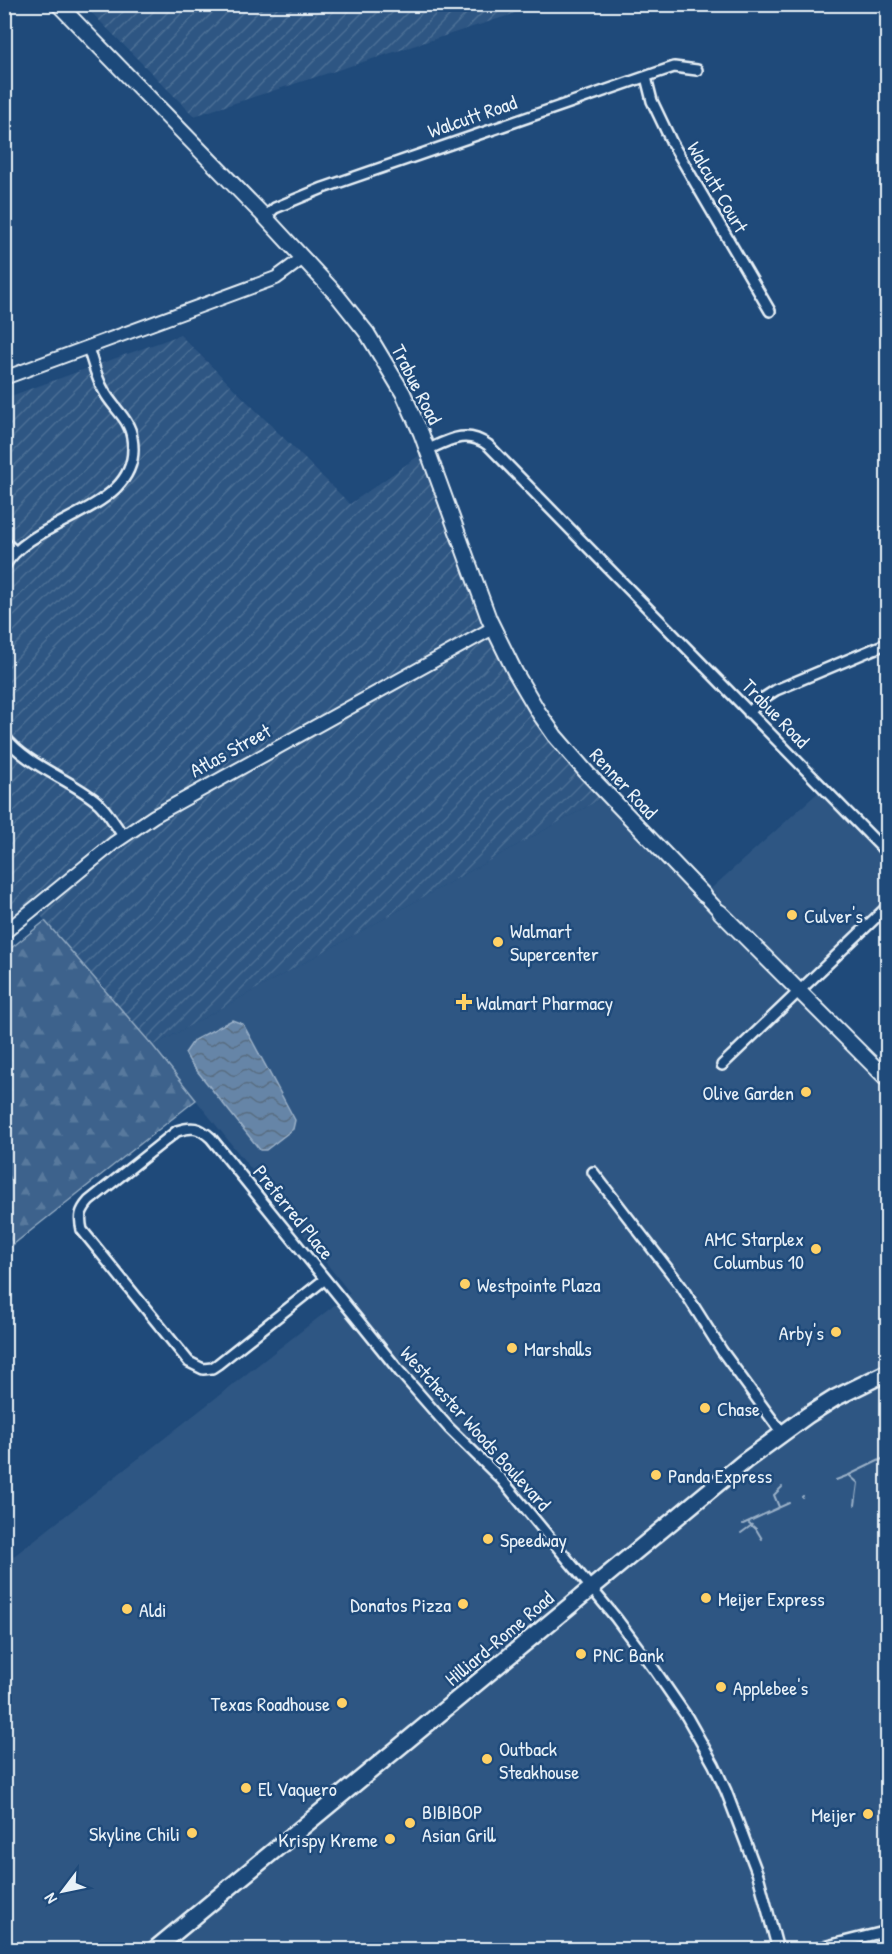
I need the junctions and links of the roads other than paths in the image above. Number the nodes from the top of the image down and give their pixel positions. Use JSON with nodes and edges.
{"nodes":[{"id":1,"x":58,"y":4,"type":"edge"},
{"id":2,"x":697,"y":70,"type":"dead end"},
{"id":3,"x":646,"y":77,"type":"junction"},
{"id":4,"x":265,"y":217,"type":"junction"},
{"id":5,"x":303,"y":258,"type":"junction"},
{"id":6,"x":770,"y":311,"type":"dead end"},
{"id":7,"x":88,"y":348,"type":"junction"},
{"id":8,"x":4,"y":378,"type":"edge"},
{"id":9,"x":428,"y":450,"type":"junction"},
{"id":10,"x":4,"y":542,"type":"edge"},
{"id":11,"x":16,"y":552,"type":"junction"},
{"id":12,"x":4,"y":567,"type":"edge"},
{"id":13,"x":493,"y":628,"type":"junction"},
{"id":14,"x":888,"y":643,"type":"edge"},
{"id":15,"x":748,"y":713,"type":"junction"},
{"id":16,"x":4,"y":736,"type":"edge"},
{"id":17,"x":124,"y":837,"type":"junction"},
{"id":18,"x":888,"y":854,"type":"edge"},
{"id":19,"x":704,"y":895,"type":"joint"},
{"id":20,"x":888,"y":906,"type":"edge"},
{"id":21,"x":720,"y":912,"type":"joint"},
{"id":22,"x":4,"y":933,"type":"edge"},
{"id":23,"x":799,"y":991,"type":"junction"},
{"id":24,"x":722,"y":1065,"type":"dead end"},
{"id":25,"x":886,"y":1077,"type":"edge"},
{"id":26,"x":593,"y":1172,"type":"dead end"},
{"id":27,"x":325,"y":1279,"type":"junction"},
{"id":28,"x":886,"y":1374,"type":"edge"},
{"id":29,"x":782,"y":1432,"type":"junction"},
{"id":30,"x":592,"y":1588,"type":"junction"},
{"id":31,"x":888,"y":1931,"type":"edge"},
{"id":32,"x":154,"y":1950,"type":"edge"},
{"id":33,"x":778,"y":1950,"type":"edge"},
{"id":34,"x":811,"y":1950,"type":"edge"}],
"edges":[{"from":1,"to":4,"type":"main road","name":"Trabue Road"},
{"from":2,"to":3,"type":"street","name":"Walcutt Road"},
{"from":3,"to":4,"type":"street","name":"Walcutt Road"},
{"from":3,"to":6,"type":"street","name":"Walcutt Court"},
{"from":4,"to":5,"type":"main road","name":"Trabue Road"},
{"from":5,"to":7,"type":"street"},
{"from":5,"to":9,"type":"main road","name":"Trabue Road"},
{"from":7,"to":8,"type":"street"},
{"from":7,"to":11,"type":"street"},
{"from":9,"to":13,"type":"main road","name":"Renner Road"},
{"from":9,"to":15,"type":"street","name":"Trabue Road"},
{"from":10,"to":11,"type":"street"},
{"from":11,"to":12,"type":"street"},
{"from":13,"to":17,"type":"street","name":"Atlas Street"},
{"from":13,"to":19,"type":"main road","name":"Renner Road"},
{"from":14,"to":15,"type":"street"},
{"from":15,"to":18,"type":"street","name":"Trabue Road"},
{"from":16,"to":17,"type":"street"},
{"from":17,"to":22,"type":"street","name":"Atlas Street"},
{"from":19,"to":21,"type":"street","name":"Renner Road"},
{"from":20,"to":23,"type":"street"},
{"from":21,"to":23,"type":"main road","name":"Renner Road"},
{"from":23,"to":24,"type":"street"},
{"from":23,"to":25,"type":"main road","name":"Renner Road"},
{"from":26,"to":29,"type":"street"},
{"from":27,"to":27,"type":"street","name":"Preferred Place"},
{"from":27,"to":30,"type":"street","name":"Westchester Woods Boulevard"},
{"from":28,"to":29,"type":"main road","name":"Hilliard-Rome Road"},
{"from":29,"to":30,"type":"main road","name":"Hilliard-Rome Road"},
{"from":30,"to":32,"type":"main road","name":"Hilliard-Rome Road"},
{"from":30,"to":33,"type":"street","name":"Westchester Woods Boulevard"},
{"from":31,"to":34,"type":"street"}]}
